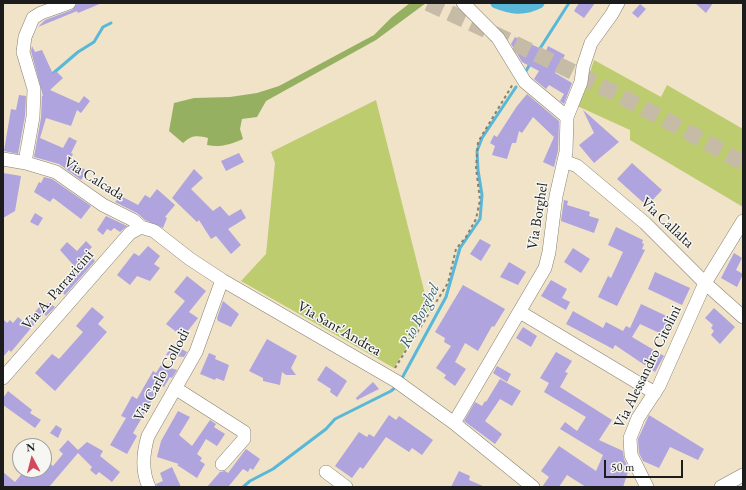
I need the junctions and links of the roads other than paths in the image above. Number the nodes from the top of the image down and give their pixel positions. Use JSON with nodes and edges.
{"nodes":[{"id":1,"x":69,"y":3,"type":"edge"},
{"id":2,"x":463,"y":3,"type":"edge"},
{"id":3,"x":618,"y":3,"type":"edge"},
{"id":4,"x":567,"y":118,"type":"junction"},
{"id":5,"x":3,"y":159,"type":"edge"},
{"id":6,"x":564,"y":161,"type":"junction"},
{"id":7,"x":24,"y":162,"type":"junction"},
{"id":8,"x":743,"y":221,"type":"edge"},
{"id":9,"x":141,"y":227,"type":"junction"},
{"id":10,"x":222,"y":280,"type":"junction"},
{"id":11,"x":705,"y":284,"type":"junction"},
{"id":12,"x":520,"y":312,"type":"junction"},
{"id":13,"x":743,"y":317,"type":"edge"},
{"id":14,"x":3,"y":378,"type":"edge"},
{"id":15,"x":175,"y":388,"type":"junction"},
{"id":16,"x":654,"y":393,"type":"junction"},
{"id":17,"x":454,"y":423,"type":"junction"},
{"id":18,"x":222,"y":464,"type":"dead end"},
{"id":19,"x":326,"y":472,"type":"dead end"},
{"id":20,"x":743,"y":475,"type":"edge"},
{"id":21,"x":149,"y":487,"type":"edge"},
{"id":22,"x":346,"y":487,"type":"edge"},
{"id":23,"x":533,"y":487,"type":"edge"},
{"id":24,"x":647,"y":487,"type":"edge"},
{"id":25,"x":721,"y":487,"type":"edge"}],
"edges":[{"from":1,"to":7,"type":"street"},
{"from":2,"to":4,"type":"street"},
{"from":3,"to":4,"type":"street","name":"Via Borghel"},
{"from":4,"to":6,"type":"street","name":"Via Borghel"},
{"from":5,"to":7,"type":"street","name":"Via Calcada"},
{"from":6,"to":11,"type":"street","name":"Via Callalta"},
{"from":6,"to":12,"type":"street","name":"Via Borghel"},
{"from":7,"to":9,"type":"street","name":"Via Calcada"},
{"from":8,"to":11,"type":"street","name":"Via Alessandro Citolini"},
{"from":9,"to":10,"type":"street","name":"Via Sant'Andrea"},
{"from":9,"to":14,"type":"street","name":"Via A. Parravicini"},
{"from":10,"to":15,"type":"street","name":"Via Carlo Collodi"},
{"from":10,"to":17,"type":"street","name":"Via Sant'Andrea"},
{"from":11,"to":13,"type":"street","name":"Via Callalta"},
{"from":11,"to":16,"type":"street","name":"Via Alessandro Citolini"},
{"from":12,"to":16,"type":"street"},
{"from":12,"to":17,"type":"street","name":"Via Borghel"},
{"from":15,"to":18,"type":"street"},
{"from":15,"to":21,"type":"street","name":"Via Carlo Collodi"},
{"from":16,"to":24,"type":"street","name":"Via Alessandro Citolini"},
{"from":17,"to":23,"type":"street","name":"Via Sant'Andrea"},
{"from":19,"to":22,"type":"street"},
{"from":20,"to":25,"type":"street"}]}
